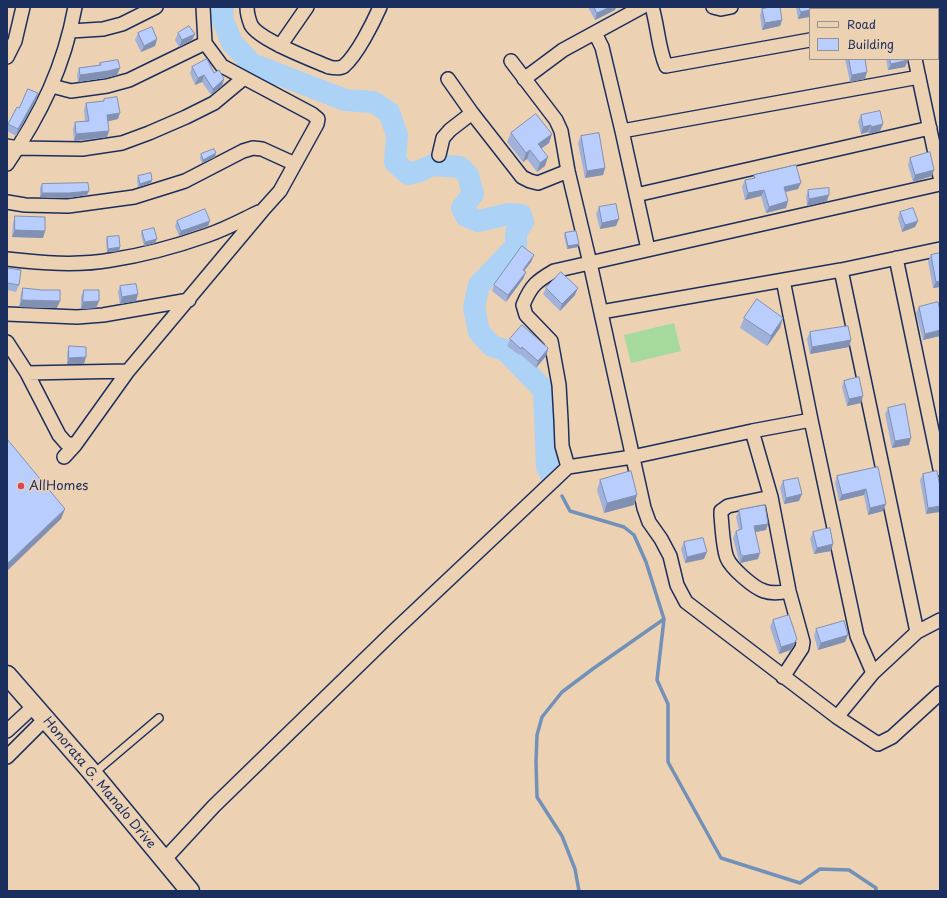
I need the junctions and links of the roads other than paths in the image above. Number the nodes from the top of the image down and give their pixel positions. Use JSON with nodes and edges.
{"nodes":[{"id":1,"x":22,"y":7,"type":"edge"},
{"id":2,"x":75,"y":7,"type":"edge"},
{"id":3,"x":156,"y":7,"type":"edge"},
{"id":4,"x":203,"y":7,"type":"edge"},
{"id":5,"x":247,"y":7,"type":"edge"},
{"id":6,"x":307,"y":7,"type":"edge"},
{"id":7,"x":380,"y":7,"type":"edge"},
{"id":8,"x":642,"y":7,"type":"edge"},
{"id":9,"x":652,"y":7,"type":"edge"},
{"id":10,"x":714,"y":7,"type":"edge"},
{"id":11,"x":731,"y":7,"type":"edge"},
{"id":12,"x":71,"y":31,"type":"junction"},
{"id":13,"x":595,"y":33,"type":"junction"},
{"id":14,"x":809,"y":40,"type":"edge"},
{"id":15,"x":205,"y":43,"type":"junction"},
{"id":16,"x":280,"y":46,"type":"junction"},
{"id":17,"x":7,"y":57,"type":"edge"},
{"id":18,"x":915,"y":60,"type":"edge"},
{"id":19,"x":511,"y":61,"type":"dead end"},
{"id":20,"x":919,"y":77,"type":"junction"},
{"id":21,"x":244,"y":78,"type":"junction"},
{"id":22,"x":524,"y":78,"type":"junction"},
{"id":23,"x":448,"y":79,"type":"dead end"},
{"id":24,"x":52,"y":86,"type":"junction"},
{"id":25,"x":472,"y":113,"type":"junction"},
{"id":26,"x":930,"y":128,"type":"junction"},
{"id":27,"x":622,"y":131,"type":"junction"},
{"id":28,"x":13,"y":147,"type":"edge"},
{"id":29,"x":439,"y":155,"type":"dead end"},
{"id":30,"x":7,"y":164,"type":"edge"},
{"id":31,"x":295,"y":164,"type":"junction"},
{"id":32,"x":568,"y":170,"type":"junction"},
{"id":33,"x":940,"y":177,"type":"edge"},
{"id":34,"x":940,"y":184,"type":"edge"},
{"id":35,"x":636,"y":195,"type":"junction"},
{"id":36,"x":7,"y":202,"type":"edge"},
{"id":37,"x":262,"y":211,"type":"junction"},
{"id":38,"x":648,"y":249,"type":"junction"},
{"id":39,"x":940,"y":249,"type":"edge"},
{"id":40,"x":896,"y":258,"type":"junction"},
{"id":41,"x":7,"y":259,"type":"edge"},
{"id":42,"x":590,"y":263,"type":"junction"},
{"id":43,"x":841,"y":270,"type":"junction"},
{"id":44,"x":783,"y":280,"type":"junction"},
{"id":45,"x":189,"y":300,"type":"junction"},
{"id":46,"x":601,"y":312,"type":"junction"},
{"id":47,"x":7,"y":314,"type":"edge"},
{"id":48,"x":7,"y":342,"type":"edge"},
{"id":49,"x":128,"y":371,"type":"junction"},
{"id":50,"x":27,"y":373,"type":"junction"},
{"id":51,"x":810,"y":420,"type":"junction"},
{"id":52,"x":752,"y":431,"type":"junction"},
{"id":53,"x":75,"y":445,"type":"junction"},
{"id":54,"x":64,"y":457,"type":"dead end"},
{"id":55,"x":632,"y":458,"type":"junction"},
{"id":56,"x":568,"y":467,"type":"junction"},
{"id":57,"x":940,"y":469,"type":"edge"},
{"id":58,"x":771,"y":497,"type":"junction"},
{"id":59,"x":789,"y":591,"type":"junction"},
{"id":60,"x":940,"y":620,"type":"edge"},
{"id":61,"x":917,"y":632,"type":"junction"},
{"id":62,"x":873,"y":673,"type":"junction"},
{"id":63,"x":7,"y":675,"type":"edge"},
{"id":64,"x":783,"y":677,"type":"junction"},
{"id":65,"x":940,"y":693,"type":"edge"},
{"id":66,"x":40,"y":713,"type":"junction"},
{"id":67,"x":837,"y":717,"type":"junction"},
{"id":68,"x":159,"y":718,"type":"dead end"},
{"id":69,"x":7,"y":731,"type":"edge"},
{"id":70,"x":7,"y":757,"type":"edge"},
{"id":71,"x":93,"y":774,"type":"junction"},
{"id":72,"x":164,"y":860,"type":"junction"},
{"id":73,"x":190,"y":891,"type":"edge"}],
"edges":[{"from":1,"to":17,"type":"street"},
{"from":2,"to":12,"type":"street"},
{"from":3,"to":12,"type":"street"},
{"from":4,"to":15,"type":"street"},
{"from":5,"to":16,"type":"street"},
{"from":6,"to":16,"type":"street"},
{"from":7,"to":16,"type":"street"},
{"from":8,"to":13,"type":"street"},
{"from":9,"to":14,"type":"street"},
{"from":10,"to":11,"type":"street"},
{"from":12,"to":24,"type":"street"},
{"from":13,"to":22,"type":"street"},
{"from":13,"to":27,"type":"street"},
{"from":15,"to":21,"type":"street"},
{"from":15,"to":24,"type":"street"},
{"from":18,"to":20,"type":"street"},
{"from":19,"to":22,"type":"street"},
{"from":20,"to":26,"type":"street"},
{"from":20,"to":27,"type":"street"},
{"from":21,"to":28,"type":"street"},
{"from":21,"to":31,"type":"street"},
{"from":22,"to":32,"type":"street"},
{"from":23,"to":25,"type":"street"},
{"from":24,"to":28,"type":"street"},
{"from":25,"to":29,"type":"street"},
{"from":25,"to":32,"type":"street"},
{"from":26,"to":33,"type":"street"},
{"from":26,"to":35,"type":"street"},
{"from":27,"to":35,"type":"street"},
{"from":28,"to":30,"type":"street"},
{"from":31,"to":36,"type":"street"},
{"from":31,"to":37,"type":"street"},
{"from":32,"to":42,"type":"street"},
{"from":34,"to":38,"type":"street"},
{"from":35,"to":38,"type":"street"},
{"from":37,"to":41,"type":"street"},
{"from":37,"to":45,"type":"street"},
{"from":38,"to":42,"type":"street"},
{"from":39,"to":40,"type":"street"},
{"from":40,"to":43,"type":"street"},
{"from":40,"to":57,"type":"street"},
{"from":42,"to":46,"type":"street"},
{"from":42,"to":56,"type":"street"},
{"from":43,"to":44,"type":"street"},
{"from":43,"to":61,"type":"street"},
{"from":44,"to":46,"type":"street"},
{"from":44,"to":51,"type":"street"},
{"from":45,"to":47,"type":"street"},
{"from":45,"to":49,"type":"street"},
{"from":46,"to":55,"type":"street"},
{"from":48,"to":50,"type":"street"},
{"from":49,"to":50,"type":"street"},
{"from":49,"to":53,"type":"street"},
{"from":50,"to":53,"type":"street"},
{"from":51,"to":52,"type":"street"},
{"from":51,"to":62,"type":"street"},
{"from":52,"to":55,"type":"street"},
{"from":52,"to":58,"type":"street"},
{"from":53,"to":54,"type":"street"},
{"from":55,"to":56,"type":"street"},
{"from":55,"to":64,"type":"street"},
{"from":56,"to":72,"type":"street"},
{"from":58,"to":59,"type":"street"},
{"from":58,"to":59,"type":"street"},
{"from":59,"to":64,"type":"street"},
{"from":60,"to":61,"type":"street"},
{"from":61,"to":62,"type":"street"},
{"from":62,"to":67,"type":"street"},
{"from":63,"to":66,"type":"street","name":"Honorata G. Manalo Drive"},
{"from":64,"to":67,"type":"street"},
{"from":65,"to":67,"type":"street"},
{"from":66,"to":69,"type":"street"},
{"from":66,"to":70,"type":"street"},
{"from":66,"to":71,"type":"street","name":"Honorata G. Manalo Drive"},
{"from":68,"to":71,"type":"lane"},
{"from":71,"to":72,"type":"street","name":"Honorata G. Manalo Drive"},
{"from":72,"to":73,"type":"street","name":"Honorata G. Manalo Drive"}]}
